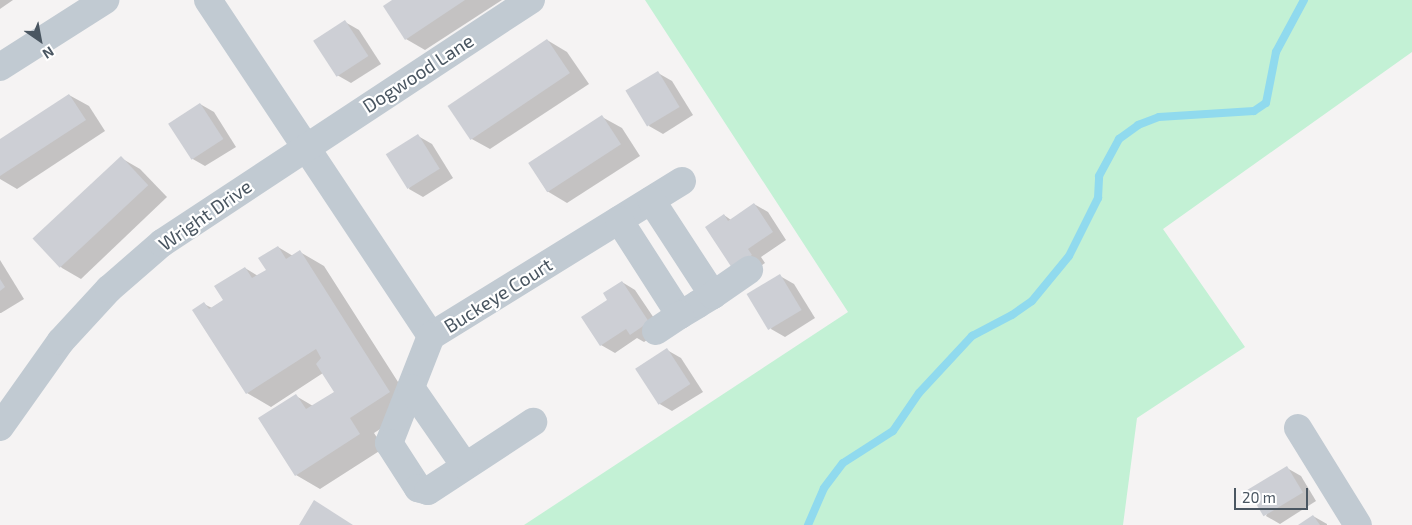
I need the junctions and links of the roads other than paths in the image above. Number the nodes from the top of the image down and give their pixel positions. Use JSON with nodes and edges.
{"nodes":[{"id":1,"x":105,"y":0,"type":"edge"},
{"id":2,"x":208,"y":0,"type":"edge"},
{"id":3,"x":531,"y":0,"type":"edge"},
{"id":4,"x":0,"y":67,"type":"edge"},
{"id":5,"x":305,"y":147,"type":"junction"},
{"id":6,"x":682,"y":181,"type":"dead end"},
{"id":7,"x":652,"y":200,"type":"junction"},
{"id":8,"x":619,"y":220,"type":"junction"},
{"id":9,"x":749,"y":270,"type":"dead end"},
{"id":10,"x":713,"y":295,"type":"junction"},
{"id":11,"x":680,"y":315,"type":"junction"},
{"id":12,"x":656,"y":331,"type":"dead end"},
{"id":13,"x":431,"y":336,"type":"junction"},
{"id":14,"x":410,"y":388,"type":"junction"},
{"id":15,"x":533,"y":422,"type":"dead end"},
{"id":16,"x":0,"y":427,"type":"edge"},
{"id":17,"x":1298,"y":428,"type":"dead end"},
{"id":18,"x":465,"y":466,"type":"junction"},
{"id":19,"x":1358,"y":525,"type":"edge"}],
"edges":[{"from":1,"to":4,"type":"street"},
{"from":2,"to":5,"type":"street"},
{"from":3,"to":5,"type":"street","name":"Dogwood Lane"},
{"from":5,"to":13,"type":"street","name":"Buckeye Court"},
{"from":5,"to":16,"type":"street","name":"Wright Drive"},
{"from":6,"to":7,"type":"street","name":"Buckeye Court"},
{"from":7,"to":8,"type":"street","name":"Buckeye Court"},
{"from":7,"to":10,"type":"street"},
{"from":8,"to":11,"type":"street"},
{"from":8,"to":13,"type":"street","name":"Buckeye Court"},
{"from":9,"to":10,"type":"street"},
{"from":10,"to":11,"type":"street"},
{"from":11,"to":12,"type":"street"},
{"from":13,"to":14,"type":"street"},
{"from":14,"to":18,"type":"street"},
{"from":14,"to":18,"type":"street"},
{"from":15,"to":18,"type":"street"},
{"from":17,"to":19,"type":"street"}]}
